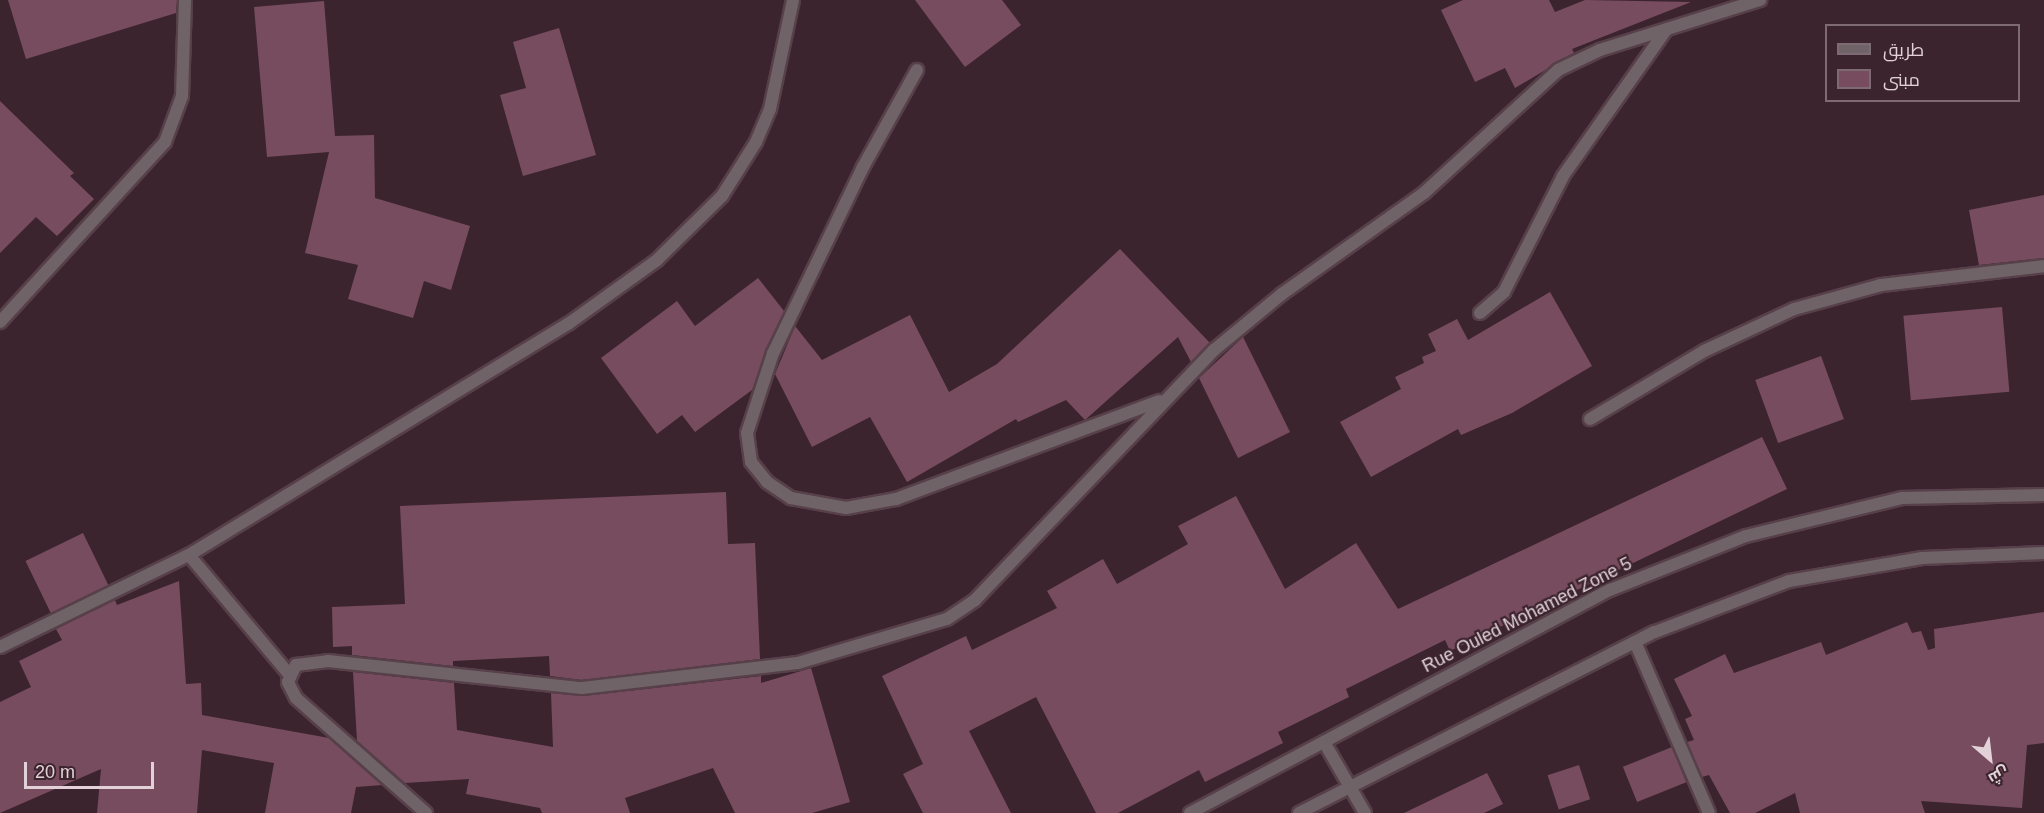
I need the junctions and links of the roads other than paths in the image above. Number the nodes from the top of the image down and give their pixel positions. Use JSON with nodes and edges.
{"nodes":[{"id":1,"x":184,"y":0,"type":"edge"},
{"id":2,"x":794,"y":0,"type":"edge"},
{"id":3,"x":1760,"y":0,"type":"edge"},
{"id":4,"x":1666,"y":30,"type":"junction"},
{"id":5,"x":917,"y":70,"type":"dead end"},
{"id":6,"x":2044,"y":266,"type":"edge"},
{"id":7,"x":1480,"y":313,"type":"dead end"},
{"id":8,"x":0,"y":322,"type":"edge"},
{"id":9,"x":1163,"y":399,"type":"junction"},
{"id":10,"x":1590,"y":419,"type":"dead end"},
{"id":11,"x":2044,"y":495,"type":"edge"},
{"id":12,"x":2044,"y":553,"type":"edge"},
{"id":13,"x":189,"y":555,"type":"junction"},
{"id":14,"x":1635,"y":642,"type":"junction"},
{"id":15,"x":0,"y":647,"type":"edge"},
{"id":16,"x":288,"y":673,"type":"junction"},
{"id":17,"x":1324,"y":742,"type":"junction"},
{"id":18,"x":1351,"y":785,"type":"junction"},
{"id":19,"x":426,"y":813,"type":"edge"},
{"id":20,"x":1190,"y":813,"type":"edge"},
{"id":21,"x":1299,"y":813,"type":"edge"},
{"id":22,"x":1365,"y":813,"type":"edge"},
{"id":23,"x":1709,"y":813,"type":"edge"}],
"edges":[{"from":1,"to":8,"type":"street"},
{"from":2,"to":13,"type":"street"},
{"from":3,"to":4,"type":"street"},
{"from":4,"to":7,"type":"street"},
{"from":4,"to":9,"type":"street"},
{"from":5,"to":9,"type":"street"},
{"from":6,"to":10,"type":"street"},
{"from":9,"to":16,"type":"street"},
{"from":11,"to":17,"type":"street","name":"Rue Ouled Mohamed Zone 5"},
{"from":12,"to":14,"type":"street"},
{"from":13,"to":15,"type":"street"},
{"from":13,"to":16,"type":"street"},
{"from":14,"to":18,"type":"street"},
{"from":14,"to":23,"type":"street"},
{"from":16,"to":19,"type":"street"},
{"from":17,"to":18,"type":"street"},
{"from":17,"to":20,"type":"street","name":"Rue Ouled Mohamed Zone 5"},
{"from":18,"to":21,"type":"street"},
{"from":18,"to":22,"type":"street"}]}
